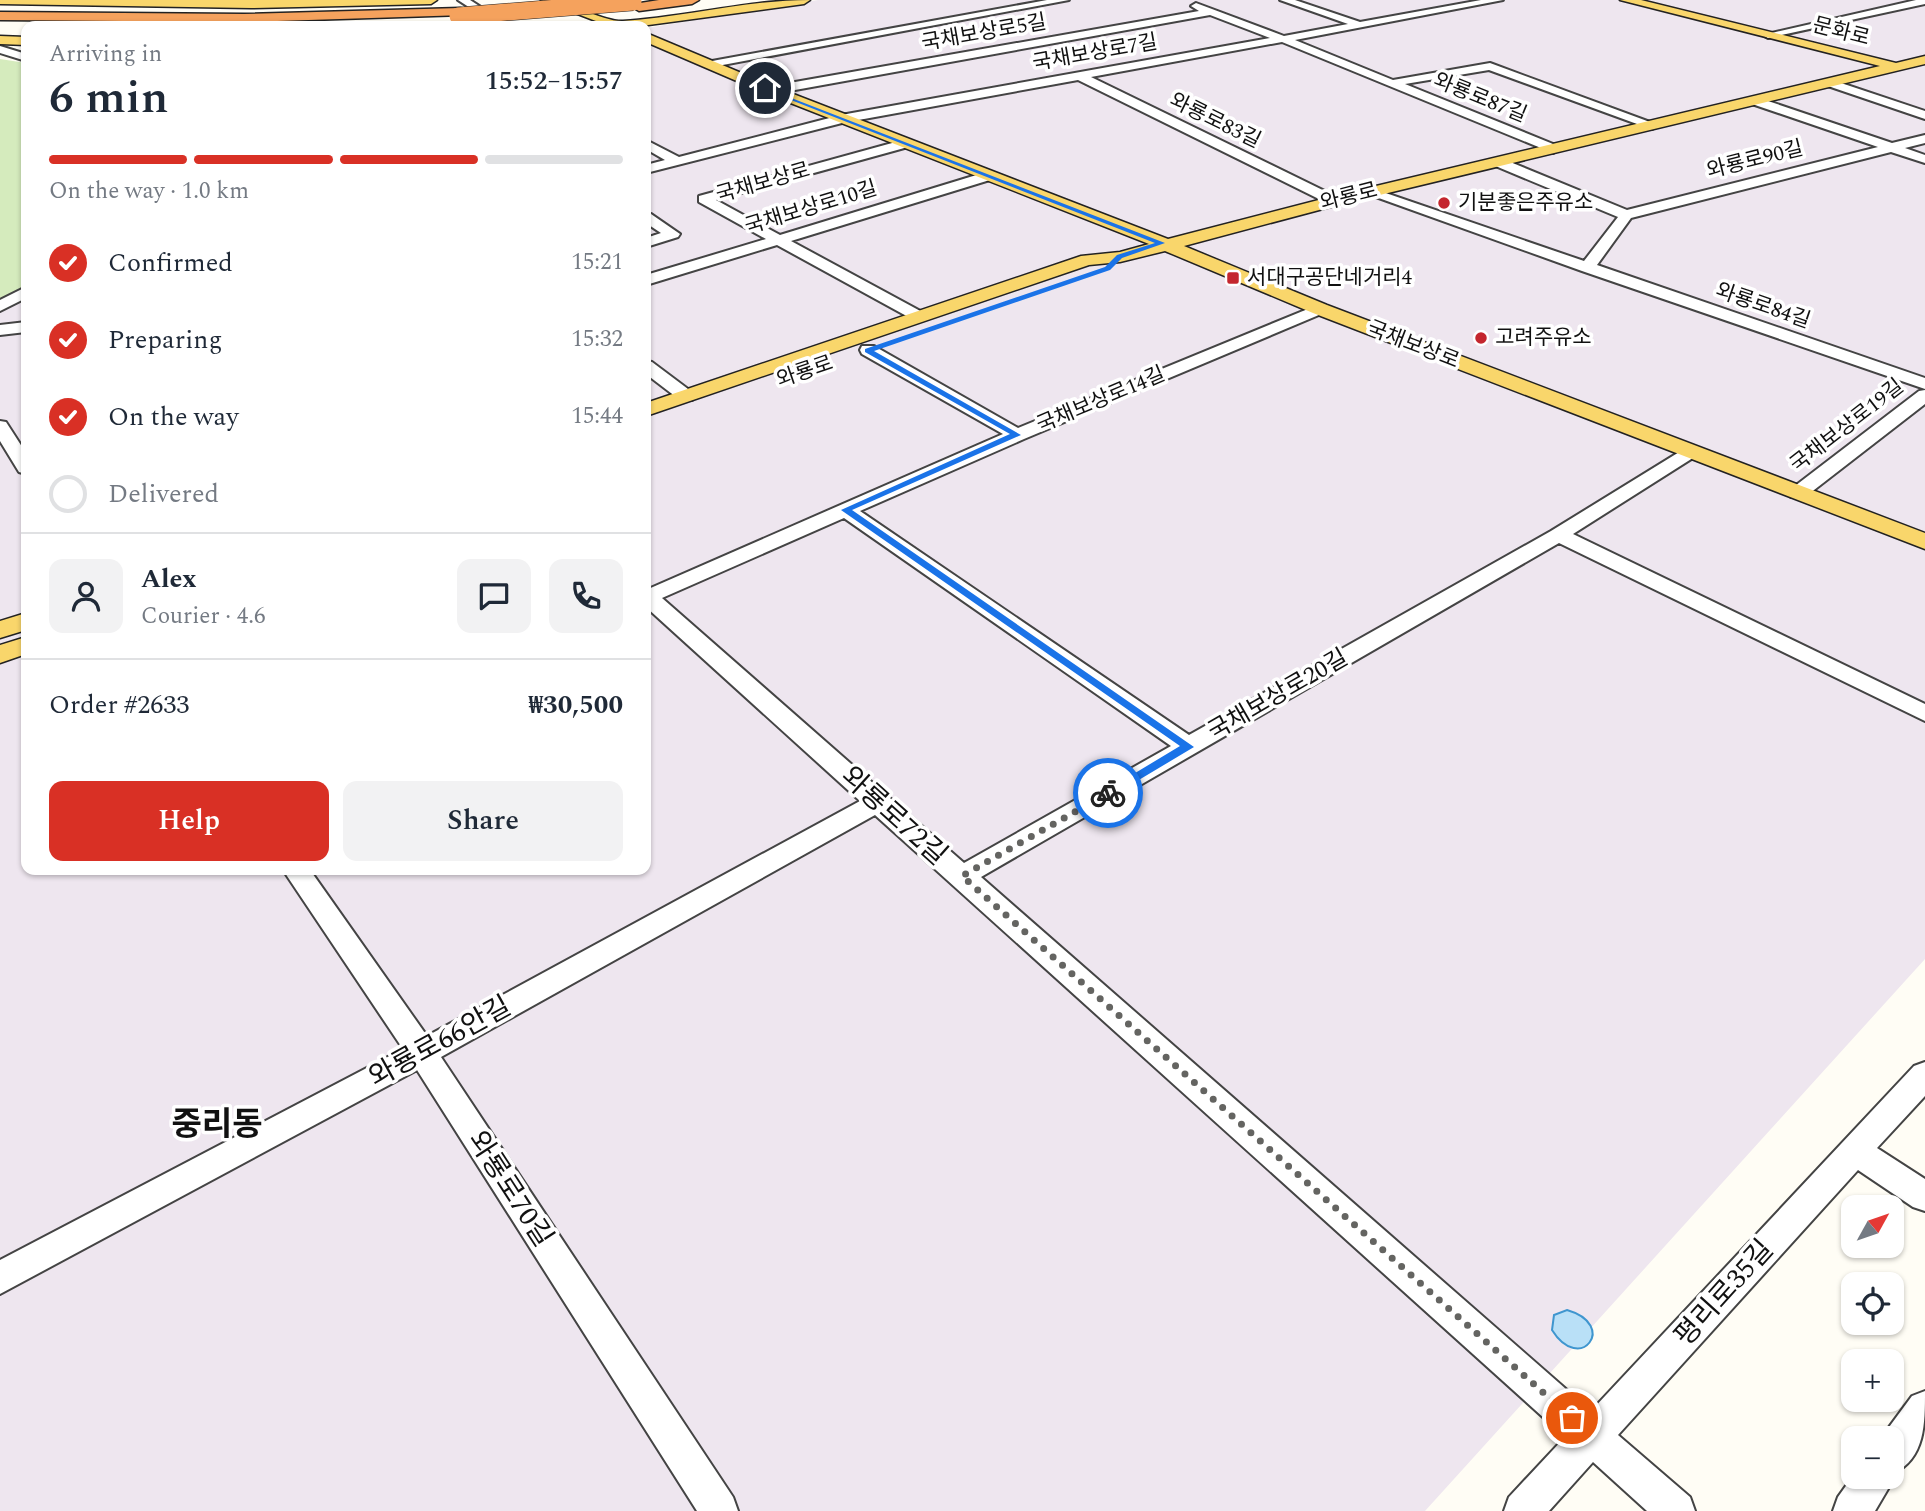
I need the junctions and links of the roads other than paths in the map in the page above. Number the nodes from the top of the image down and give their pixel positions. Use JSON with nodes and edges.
{"nodes":[{"id":1,"x":0,"y":0,"type":"edge"},
{"id":2,"x":550,"y":0,"type":"edge"},
{"id":3,"x":604,"y":0,"type":"edge"},
{"id":4,"x":692,"y":0,"type":"edge"},
{"id":5,"x":804,"y":0,"type":"edge"},
{"id":6,"x":1064,"y":0,"type":"edge"},
{"id":7,"x":1285,"y":0,"type":"edge"},
{"id":8,"x":1326,"y":0,"type":"edge"},
{"id":9,"x":1498,"y":0,"type":"edge"},
{"id":10,"x":1626,"y":0,"type":"edge"},
{"id":11,"x":359,"y":1,"type":"edge"},
{"id":12,"x":1925,"y":1,"type":"edge"},
{"id":13,"x":1194,"y":2,"type":"edge"},
{"id":14,"x":639,"y":3,"type":"edge"},
{"id":15,"x":1303,"y":6,"type":"junction"},
{"id":16,"x":451,"y":7,"type":"edge"},
{"id":17,"x":1210,"y":12,"type":"junction"},
{"id":18,"x":0,"y":15,"type":"edge"},
{"id":19,"x":474,"y":21,"type":"edge"},
{"id":20,"x":491,"y":21,"type":"edge"},
{"id":21,"x":605,"y":21,"type":"edge"},
{"id":22,"x":651,"y":21,"type":"edge"},
{"id":23,"x":1356,"y":24,"type":"junction"},
{"id":24,"x":0,"y":26,"type":"edge"},
{"id":25,"x":21,"y":27,"type":"edge"},
{"id":26,"x":1768,"y":35,"type":"junction"},
{"id":27,"x":651,"y":39,"type":"edge"},
{"id":28,"x":1283,"y":39,"type":"junction"},
{"id":29,"x":0,"y":40,"type":"edge"},
{"id":30,"x":21,"y":43,"type":"edge"},
{"id":31,"x":21,"y":44,"type":"edge"},
{"id":32,"x":0,"y":48,"type":"edge"},
{"id":33,"x":21,"y":56,"type":"edge"},
{"id":34,"x":1925,"y":60,"type":"edge"},
{"id":35,"x":712,"y":64,"type":"junction"},
{"id":36,"x":1897,"y":67,"type":"junction"},
{"id":37,"x":1925,"y":74,"type":"edge"},
{"id":38,"x":1080,"y":76,"type":"junction"},
{"id":39,"x":1392,"y":83,"type":"junction"},
{"id":40,"x":1829,"y":83,"type":"junction"},
{"id":41,"x":765,"y":88,"type":"junction"},
{"id":42,"x":1756,"y":101,"type":"junction"},
{"id":43,"x":1925,"y":115,"type":"edge"},
{"id":44,"x":841,"y":119,"type":"junction"},
{"id":45,"x":1652,"y":125,"type":"junction"},
{"id":46,"x":1925,"y":139,"type":"edge"},
{"id":47,"x":903,"y":144,"type":"junction"},
{"id":48,"x":651,"y":147,"type":"edge"},
{"id":49,"x":1894,"y":147,"type":"junction"},
{"id":50,"x":1553,"y":149,"type":"junction"},
{"id":51,"x":1925,"y":159,"type":"edge"},
{"id":52,"x":677,"y":161,"type":"junction"},
{"id":53,"x":1498,"y":162,"type":"junction"},
{"id":54,"x":651,"y":168,"type":"edge"},
{"id":55,"x":988,"y":176,"type":"junction"},
{"id":56,"x":1369,"y":192,"type":"junction"},
{"id":57,"x":1334,"y":201,"type":"junction"},
{"id":58,"x":1626,"y":215,"type":"junction"},
{"id":59,"x":651,"y":220,"type":"edge"},
{"id":60,"x":778,"y":239,"type":"junction"},
{"id":61,"x":651,"y":241,"type":"edge"},
{"id":62,"x":1162,"y":243,"type":"junction"},
{"id":63,"x":1120,"y":257,"type":"junction"},
{"id":64,"x":1587,"y":268,"type":"junction"},
{"id":65,"x":651,"y":278,"type":"edge"},
{"id":66,"x":21,"y":295,"type":"edge"},
{"id":67,"x":0,"y":306,"type":"edge"},
{"id":68,"x":1320,"y":309,"type":"junction"},
{"id":69,"x":918,"y":316,"type":"junction"},
{"id":70,"x":21,"y":328,"type":"edge"},
{"id":71,"x":0,"y":330,"type":"edge"},
{"id":72,"x":868,"y":350,"type":"junction"},
{"id":73,"x":651,"y":370,"type":"edge"},
{"id":74,"x":1925,"y":384,"type":"edge"},
{"id":75,"x":1925,"y":395,"type":"edge"},
{"id":76,"x":686,"y":396,"type":"junction"},
{"id":77,"x":651,"y":408,"type":"edge"},
{"id":78,"x":651,"y":425,"type":"edge"},
{"id":79,"x":0,"y":426,"type":"edge"},
{"id":80,"x":1017,"y":435,"type":"junction"},
{"id":81,"x":1689,"y":452,"type":"junction"},
{"id":82,"x":21,"y":460,"type":"edge"},
{"id":83,"x":1798,"y":493,"type":"junction"},
{"id":84,"x":845,"y":510,"type":"junction"},
{"id":85,"x":1558,"y":535,"type":"junction"},
{"id":86,"x":1925,"y":542,"type":"edge"},
{"id":87,"x":651,"y":594,"type":"edge"},
{"id":88,"x":651,"y":600,"type":"edge"},
{"id":89,"x":21,"y":623,"type":"edge"},
{"id":90,"x":0,"y":630,"type":"edge"},
{"id":91,"x":21,"y":647,"type":"edge"},
{"id":92,"x":0,"y":655,"type":"edge"},
{"id":93,"x":1925,"y":713,"type":"edge"},
{"id":94,"x":1188,"y":747,"type":"junction"},
{"id":95,"x":878,"y":802,"type":"junction"},
{"id":96,"x":299,"y":875,"type":"edge"},
{"id":97,"x":962,"y":876,"type":"junction"},
{"id":98,"x":422,"y":1053,"type":"junction"},
{"id":99,"x":1925,"y":1075,"type":"edge"},
{"id":100,"x":1855,"y":1151,"type":"junction"},
{"id":101,"x":1925,"y":1197,"type":"edge"},
{"id":102,"x":0,"y":1278,"type":"edge"},
{"id":103,"x":1925,"y":1409,"type":"edge"},
{"id":104,"x":1592,"y":1436,"type":"junction"},
{"id":105,"x":1904,"y":1438,"type":"edge"},
{"id":106,"x":1868,"y":1489,"type":"edge"},
{"id":107,"x":719,"y":1511,"type":"edge"},
{"id":108,"x":1523,"y":1511,"type":"edge"},
{"id":109,"x":1676,"y":1511,"type":"edge"},
{"id":110,"x":1852,"y":1511,"type":"edge"}],
"edges":[{"from":1,"to":11,"type":"main road"},
{"from":2,"to":16,"type":"highway"},
{"from":2,"to":21,"type":"main road"},
{"from":3,"to":16,"type":"highway","bridge":true},
{"from":4,"to":14,"type":"highway"},
{"from":5,"to":22,"type":"main road"},
{"from":6,"to":35,"type":"street"},
{"from":7,"to":15,"type":"street","name":"국채보상로7길"},
{"from":8,"to":15,"type":"street"},
{"from":9,"to":23,"type":"street","name":"국채보상로7길"},
{"from":10,"to":26,"type":"main road","name":"문화로"},
{"from":11,"to":16,"type":"main road"},
{"from":12,"to":26,"type":"street"},
{"from":13,"to":17,"type":"street","name":"와룡로87길"},
{"from":14,"to":16,"type":"highway","bridge":true},
{"from":14,"to":19,"type":"highway"},
{"from":15,"to":23,"type":"street","name":"국채보상로7길"},
{"from":16,"to":18,"type":"highway"},
{"from":16,"to":20,"type":"street"},
{"from":17,"to":28,"type":"street","name":"와룡로87길"},
{"from":17,"to":41,"type":"street","name":"국채보상로5길"},
{"from":23,"to":28,"type":"street","name":"국채보상로7길"},
{"from":24,"to":25,"type":"highway"},
{"from":26,"to":36,"type":"main road","name":"문화로"},
{"from":27,"to":35,"type":"main road","name":"국채보상로"},
{"from":28,"to":38,"type":"street","name":"국채보상로7길"},
{"from":28,"to":39,"type":"street","name":"와룡로87길"},
{"from":29,"to":30,"type":"main road"},
{"from":31,"to":32,"type":"main road"},
{"from":32,"to":33,"type":"street"},
{"from":34,"to":36,"type":"main road","name":"와룡로"},
{"from":35,"to":41,"type":"main road","name":"국채보상로"},
{"from":36,"to":37,"type":"main road","name":"문화로"},
{"from":36,"to":40,"type":"main road","name":"와룡로"},
{"from":38,"to":44,"type":"street","name":"국채보상로7길"},
{"from":38,"to":57,"type":"street","name":"와룡로83길"},
{"from":39,"to":45,"type":"street","name":"와룡로87길"},
{"from":39,"to":50,"type":"street","name":"와룡로87길"},
{"from":40,"to":42,"type":"main road","name":"와룡로"},
{"from":40,"to":43,"type":"street"},
{"from":41,"to":44,"type":"main road","name":"국채보상로"},
{"from":42,"to":45,"type":"main road","name":"와룡로"},
{"from":42,"to":49,"type":"street","name":"와룡로90길"},
{"from":44,"to":47,"type":"main road","name":"국채보상로"},
{"from":44,"to":52,"type":"street","name":"국채보상로7길"},
{"from":45,"to":50,"type":"main road","name":"와룡로"},
{"from":46,"to":49,"type":"street"},
{"from":47,"to":55,"type":"main road","name":"국채보상로"},
{"from":47,"to":60,"type":"street","name":"국채보상로"},
{"from":48,"to":52,"type":"street"},
{"from":49,"to":51,"type":"street","name":"와룡로90길"},
{"from":49,"to":58,"type":"street","name":"와룡로90길"},
{"from":50,"to":53,"type":"main road","name":"와룡로"},
{"from":52,"to":54,"type":"street","name":"국채보상로7길"},
{"from":53,"to":56,"type":"main road","name":"와룡로"},
{"from":53,"to":58,"type":"street"},
{"from":55,"to":60,"type":"street","name":"국채보상로10길"},
{"from":55,"to":62,"type":"main road","name":"국채보상로"},
{"from":56,"to":57,"type":"main road","name":"와룡로"},
{"from":56,"to":64,"type":"street","name":"와룡로84길"},
{"from":57,"to":62,"type":"main road","name":"와룡로"},
{"from":58,"to":64,"type":"street"},
{"from":59,"to":61,"type":"street"},
{"from":60,"to":65,"type":"street","name":"국채보상로10길"},
{"from":60,"to":69,"type":"street"},
{"from":62,"to":63,"type":"main road","name":"와룡로"},
{"from":62,"to":68,"type":"main road","name":"국채보상로"},
{"from":63,"to":69,"type":"main road","name":"와룡로"},
{"from":63,"to":72,"type":"main road","name":"와룡로"},
{"from":64,"to":74,"type":"street","name":"와룡로84길"},
{"from":66,"to":67,"type":"street"},
{"from":68,"to":80,"type":"street","name":"국채보상로14길"},
{"from":68,"to":81,"type":"main road","name":"국채보상로"},
{"from":69,"to":76,"type":"main road","name":"와룡로"},
{"from":70,"to":71,"type":"street"},
{"from":72,"to":78,"type":"main road","name":"와룡로"},
{"from":72,"to":80,"type":"street"},
{"from":73,"to":76,"type":"street"},
{"from":75,"to":83,"type":"street","name":"국채보상로19길"},
{"from":76,"to":77,"type":"main road","name":"와룡로"},
{"from":79,"to":82,"type":"street"},
{"from":80,"to":84,"type":"street","name":"국채보상로14길"},
{"from":81,"to":83,"type":"main road","name":"국채보상로"},
{"from":81,"to":85,"type":"street","name":"국채보상로20길"},
{"from":83,"to":86,"type":"main road","name":"국채보상로"},
{"from":84,"to":87,"type":"street","name":"국채보상로14길"},
{"from":84,"to":94,"type":"street"},
{"from":85,"to":93,"type":"street"},
{"from":85,"to":94,"type":"street","name":"국채보상로20길"},
{"from":88,"to":95,"type":"street","name":"와룡로72길"},
{"from":89,"to":90,"type":"main road"},
{"from":91,"to":92,"type":"main road"},
{"from":94,"to":97,"type":"street","name":"국채보상로20길"},
{"from":95,"to":97,"type":"street","name":"와룡로72길"},
{"from":95,"to":98,"type":"street","name":"와룡로66안길"},
{"from":96,"to":98,"type":"street","name":"와룡로70길"},
{"from":97,"to":104,"type":"street","name":"와룡로72길"},
{"from":98,"to":102,"type":"street","name":"와룡로66안길"},
{"from":98,"to":107,"type":"street","name":"와룡로70길"},
{"from":99,"to":100,"type":"street","name":"평리로35길"},
{"from":100,"to":101,"type":"street"},
{"from":100,"to":104,"type":"street","name":"평리로35길"},
{"from":103,"to":105,"type":"street"},
{"from":104,"to":108,"type":"street","name":"평리로35길"},
{"from":104,"to":109,"type":"street","name":"와룡로72길"},
{"from":106,"to":110,"type":"street"}]}
